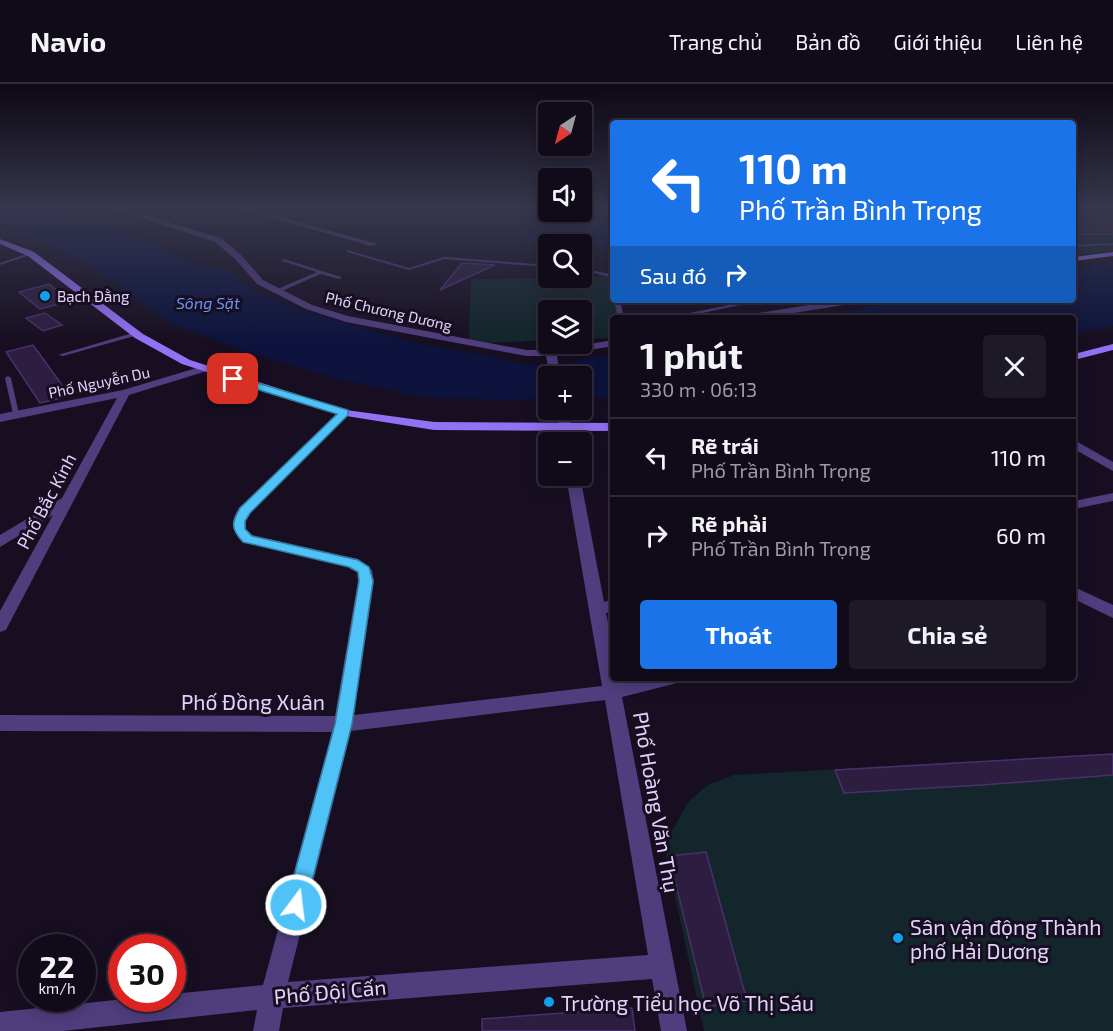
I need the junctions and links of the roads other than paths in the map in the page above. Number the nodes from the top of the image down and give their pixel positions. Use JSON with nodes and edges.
{"nodes":[{"id":1,"x":27,"y":252,"type":"edge"},
{"id":2,"x":232,"y":252,"type":"edge"},
{"id":3,"x":353,"y":252,"type":"edge"},
{"id":4,"x":31,"y":254,"type":"junction"},
{"id":5,"x":1113,"y":254,"type":"edge"},
{"id":6,"x":1076,"y":259,"type":"edge"},
{"id":7,"x":284,"y":260,"type":"dead end"},
{"id":8,"x":0,"y":264,"type":"edge"},
{"id":9,"x":538,"y":265,"type":"edge"},
{"id":10,"x":592,"y":271,"type":"edge"},
{"id":11,"x":321,"y":272,"type":"junction"},
{"id":12,"x":610,"y":276,"type":"edge"},
{"id":13,"x":339,"y":278,"type":"dead end"},
{"id":14,"x":275,"y":292,"type":"junction"},
{"id":15,"x":743,"y":303,"type":"edge"},
{"id":16,"x":780,"y":303,"type":"edge"},
{"id":17,"x":836,"y":303,"type":"edge"},
{"id":18,"x":737,"y":304,"type":"joint"},
{"id":19,"x":790,"y":310,"type":"junction"},
{"id":20,"x":688,"y":314,"type":"dead end"},
{"id":21,"x":762,"y":315,"type":"edge"},
{"id":22,"x":136,"y":334,"type":"junction"},
{"id":23,"x":610,"y":344,"type":"edge"},
{"id":24,"x":1112,"y":348,"type":"edge"},
{"id":25,"x":61,"y":355,"type":"dead end"},
{"id":26,"x":551,"y":356,"type":"junction"},
{"id":27,"x":1076,"y":357,"type":"edge"},
{"id":28,"x":553,"y":366,"type":"edge"},
{"id":29,"x":203,"y":369,"type":"junction"},
{"id":30,"x":8,"y":378,"type":"dead end"},
{"id":31,"x":125,"y":393,"type":"junction"},
{"id":32,"x":344,"y":413,"type":"junction"},
{"id":33,"x":16,"y":414,"type":"junction"},
{"id":34,"x":0,"y":418,"type":"edge"},
{"id":35,"x":563,"y":420,"type":"edge"},
{"id":36,"x":564,"y":428,"type":"junction"},
{"id":37,"x":610,"y":428,"type":"edge"},
{"id":38,"x":565,"y":432,"type":"edge"},
{"id":39,"x":1076,"y":445,"type":"edge"},
{"id":40,"x":1113,"y":467,"type":"edge"},
{"id":41,"x":575,"y":486,"type":"edge"},
{"id":42,"x":1113,"y":497,"type":"edge"},
{"id":43,"x":68,"y":500,"type":"junction"},
{"id":44,"x":1076,"y":505,"type":"edge"},
{"id":45,"x":0,"y":542,"type":"edge"},
{"id":46,"x":1076,"y":593,"type":"edge"},
{"id":47,"x":605,"y":607,"type":"edge"},
{"id":48,"x":1113,"y":612,"type":"edge"},
{"id":49,"x":0,"y":626,"type":"edge"},
{"id":50,"x":610,"y":668,"type":"edge"},
{"id":51,"x":611,"y":681,"type":"edge"},
{"id":52,"x":658,"y":681,"type":"edge"},
{"id":53,"x":612,"y":692,"type":"junction"},
{"id":54,"x":0,"y":723,"type":"edge"},
{"id":55,"x":343,"y":724,"type":"junction"},
{"id":56,"x":661,"y":966,"type":"junction"},
{"id":57,"x":273,"y":996,"type":"junction"},
{"id":58,"x":0,"y":1025,"type":"edge"},
{"id":59,"x":266,"y":1031,"type":"edge"},
{"id":60,"x":674,"y":1031,"type":"edge"}],
"edges":[{"from":1,"to":4,"type":"main road"},
{"from":2,"to":14,"type":"street","name":"Phố Chương Dương"},
{"from":3,"to":9,"type":"lane"},
{"from":4,"to":8,"type":"lane"},
{"from":4,"to":22,"type":"main road"},
{"from":5,"to":6,"type":"main road"},
{"from":7,"to":11,"type":"lane"},
{"from":10,"to":12,"type":"lane"},
{"from":11,"to":13,"type":"lane"},
{"from":11,"to":14,"type":"lane"},
{"from":14,"to":26,"type":"street","name":"Phố Chương Dương"},
{"from":15,"to":18,"type":"lane"},
{"from":16,"to":19,"type":"street"},
{"from":17,"to":19,"type":"street"},
{"from":18,"to":20,"type":"lane"},
{"from":19,"to":21,"type":"street"},
{"from":22,"to":25,"type":"lane"},
{"from":22,"to":29,"type":"main road"},
{"from":23,"to":26,"type":"street","name":"Phố Chương Dương"},
{"from":24,"to":27,"type":"main road"},
{"from":26,"to":28,"type":"street"},
{"from":29,"to":31,"type":"street","name":"Phố Nguyễn Du"},
{"from":29,"to":32,"type":"main road"},
{"from":30,"to":33,"type":"lane"},
{"from":31,"to":33,"type":"street","name":"Phố Nguyễn Du"},
{"from":31,"to":43,"type":"street","name":"Phố Bắc Kinh"},
{"from":32,"to":36,"type":"main road"},
{"from":32,"to":55,"type":"street"},
{"from":33,"to":34,"type":"street","name":"Phố Nguyễn Du"},
{"from":35,"to":36,"type":"street"},
{"from":36,"to":37,"type":"main road"},
{"from":36,"to":38,"type":"street"},
{"from":39,"to":40,"type":"street"},
{"from":41,"to":47,"type":"street","name":"Phố Hoàng Văn Thụ"},
{"from":42,"to":44,"type":"street"},
{"from":43,"to":45,"type":"street"},
{"from":43,"to":49,"type":"street","name":"Phố Bắc Kinh"},
{"from":46,"to":48,"type":"street"},
{"from":47,"to":50,"type":"street","name":"Phố Hoàng Văn Thụ"},
{"from":51,"to":53,"type":"street","name":"Phố Hoàng Văn Thụ"},
{"from":52,"to":53,"type":"street","name":"Phố Đồng Xuân"},
{"from":53,"to":55,"type":"street","name":"Phố Đồng Xuân"},
{"from":53,"to":56,"type":"street","name":"Phố Hoàng Văn Thụ"},
{"from":54,"to":55,"type":"street","name":"Phố Đồng Xuân"},
{"from":55,"to":57,"type":"street"},
{"from":56,"to":57,"type":"street","name":"Phố Đội Cấn"},
{"from":56,"to":60,"type":"street","name":"Phố Hoàng Văn Thụ"},
{"from":57,"to":58,"type":"street","name":"Phố Đội Cấn"},
{"from":57,"to":59,"type":"street"}]}
